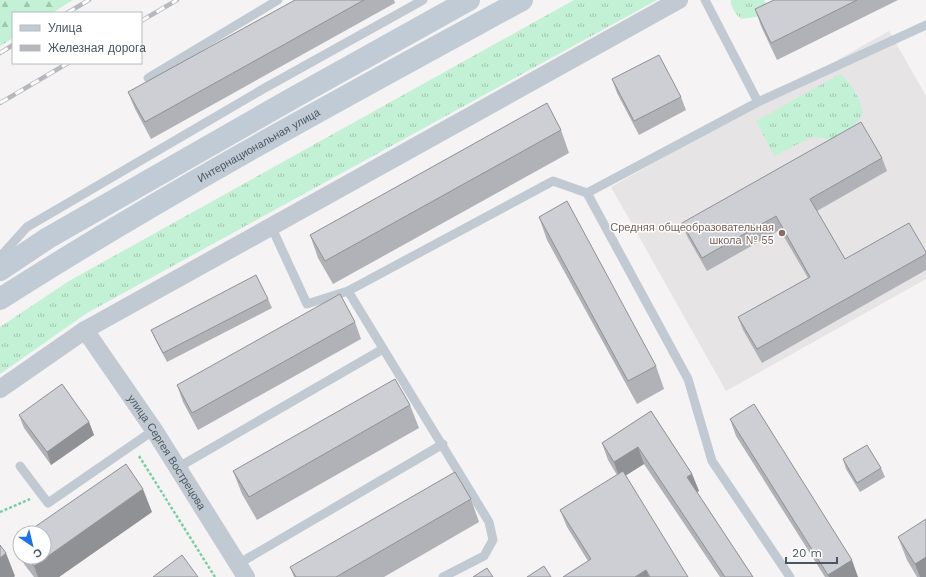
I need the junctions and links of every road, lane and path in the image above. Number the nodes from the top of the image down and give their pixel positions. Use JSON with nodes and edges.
{"nodes":[{"id":1,"x":278,"y":0,"type":"edge"},
{"id":2,"x":469,"y":0,"type":"edge"},
{"id":3,"x":522,"y":0,"type":"edge"},
{"id":4,"x":678,"y":0,"type":"edge"},
{"id":5,"x":705,"y":0,"type":"edge"},
{"id":6,"x":420,"y":1,"type":"edge"},
{"id":7,"x":926,"y":25,"type":"edge"},
{"id":8,"x":148,"y":78,"type":"dead end"},
{"id":9,"x":758,"y":102,"type":"junction"},
{"id":10,"x":587,"y":193,"type":"junction"},
{"id":11,"x":271,"y":226,"type":"junction"},
{"id":12,"x":54,"y":249,"type":"junction"},
{"id":13,"x":0,"y":257,"type":"edge"},
{"id":14,"x":0,"y":270,"type":"edge"},
{"id":15,"x":348,"y":291,"type":"junction"},
{"id":16,"x":0,"y":299,"type":"edge"},
{"id":17,"x":84,"y":330,"type":"junction"},
{"id":18,"x":383,"y":349,"type":"junction"},
{"id":19,"x":0,"y":389,"type":"edge"},
{"id":20,"x":154,"y":430,"type":"junction"},
{"id":21,"x":443,"y":444,"type":"junction"},
{"id":22,"x":132,"y":446,"type":"junction"},
{"id":23,"x":20,"y":466,"type":"dead end"},
{"id":24,"x":177,"y":468,"type":"junction"},
{"id":25,"x":42,"y":494,"type":"junction"},
{"id":26,"x":0,"y":512,"type":"edge"},
{"id":27,"x":242,"y":571,"type":"edge"},
{"id":28,"x":215,"y":577,"type":"edge"},
{"id":29,"x":443,"y":577,"type":"edge"},
{"id":30,"x":790,"y":577,"type":"edge"}],
"edges":[{"from":1,"to":8,"type":"lane"},
{"from":2,"to":12,"type":"main road","name":"Интернациональная улица"},
{"from":3,"to":12,"type":"main road","name":"Интернациональная улица"},
{"from":4,"to":11,"type":"street"},
{"from":5,"to":9,"type":"lane"},
{"from":6,"to":13,"type":"lane"},
{"from":7,"to":9,"type":"lane"},
{"from":9,"to":10,"type":"lane"},
{"from":10,"to":15,"type":"lane"},
{"from":10,"to":30,"type":"lane"},
{"from":11,"to":15,"type":"lane"},
{"from":11,"to":17,"type":"street"},
{"from":12,"to":14,"type":"main road","name":"Интернациональная улица"},
{"from":12,"to":16,"type":"main road","name":"Интернациональная улица"},
{"from":15,"to":18,"type":"lane"},
{"from":17,"to":19,"type":"street"},
{"from":17,"to":20,"type":"street","name":"улица Сергея Вострецова"},
{"from":18,"to":21,"type":"lane"},
{"from":18,"to":24,"type":"lane"},
{"from":20,"to":22,"type":"lane"},
{"from":20,"to":24,"type":"street","name":"улица Сергея Вострецова"},
{"from":21,"to":27,"type":"lane"},
{"from":21,"to":29,"type":"lane"},
{"from":22,"to":25,"type":"lane"},
{"from":22,"to":28,"type":"path"},
{"from":23,"to":25,"type":"lane"},
{"from":24,"to":27,"type":"street","name":"улица Сергея Вострецова"},
{"from":25,"to":26,"type":"path"}]}
